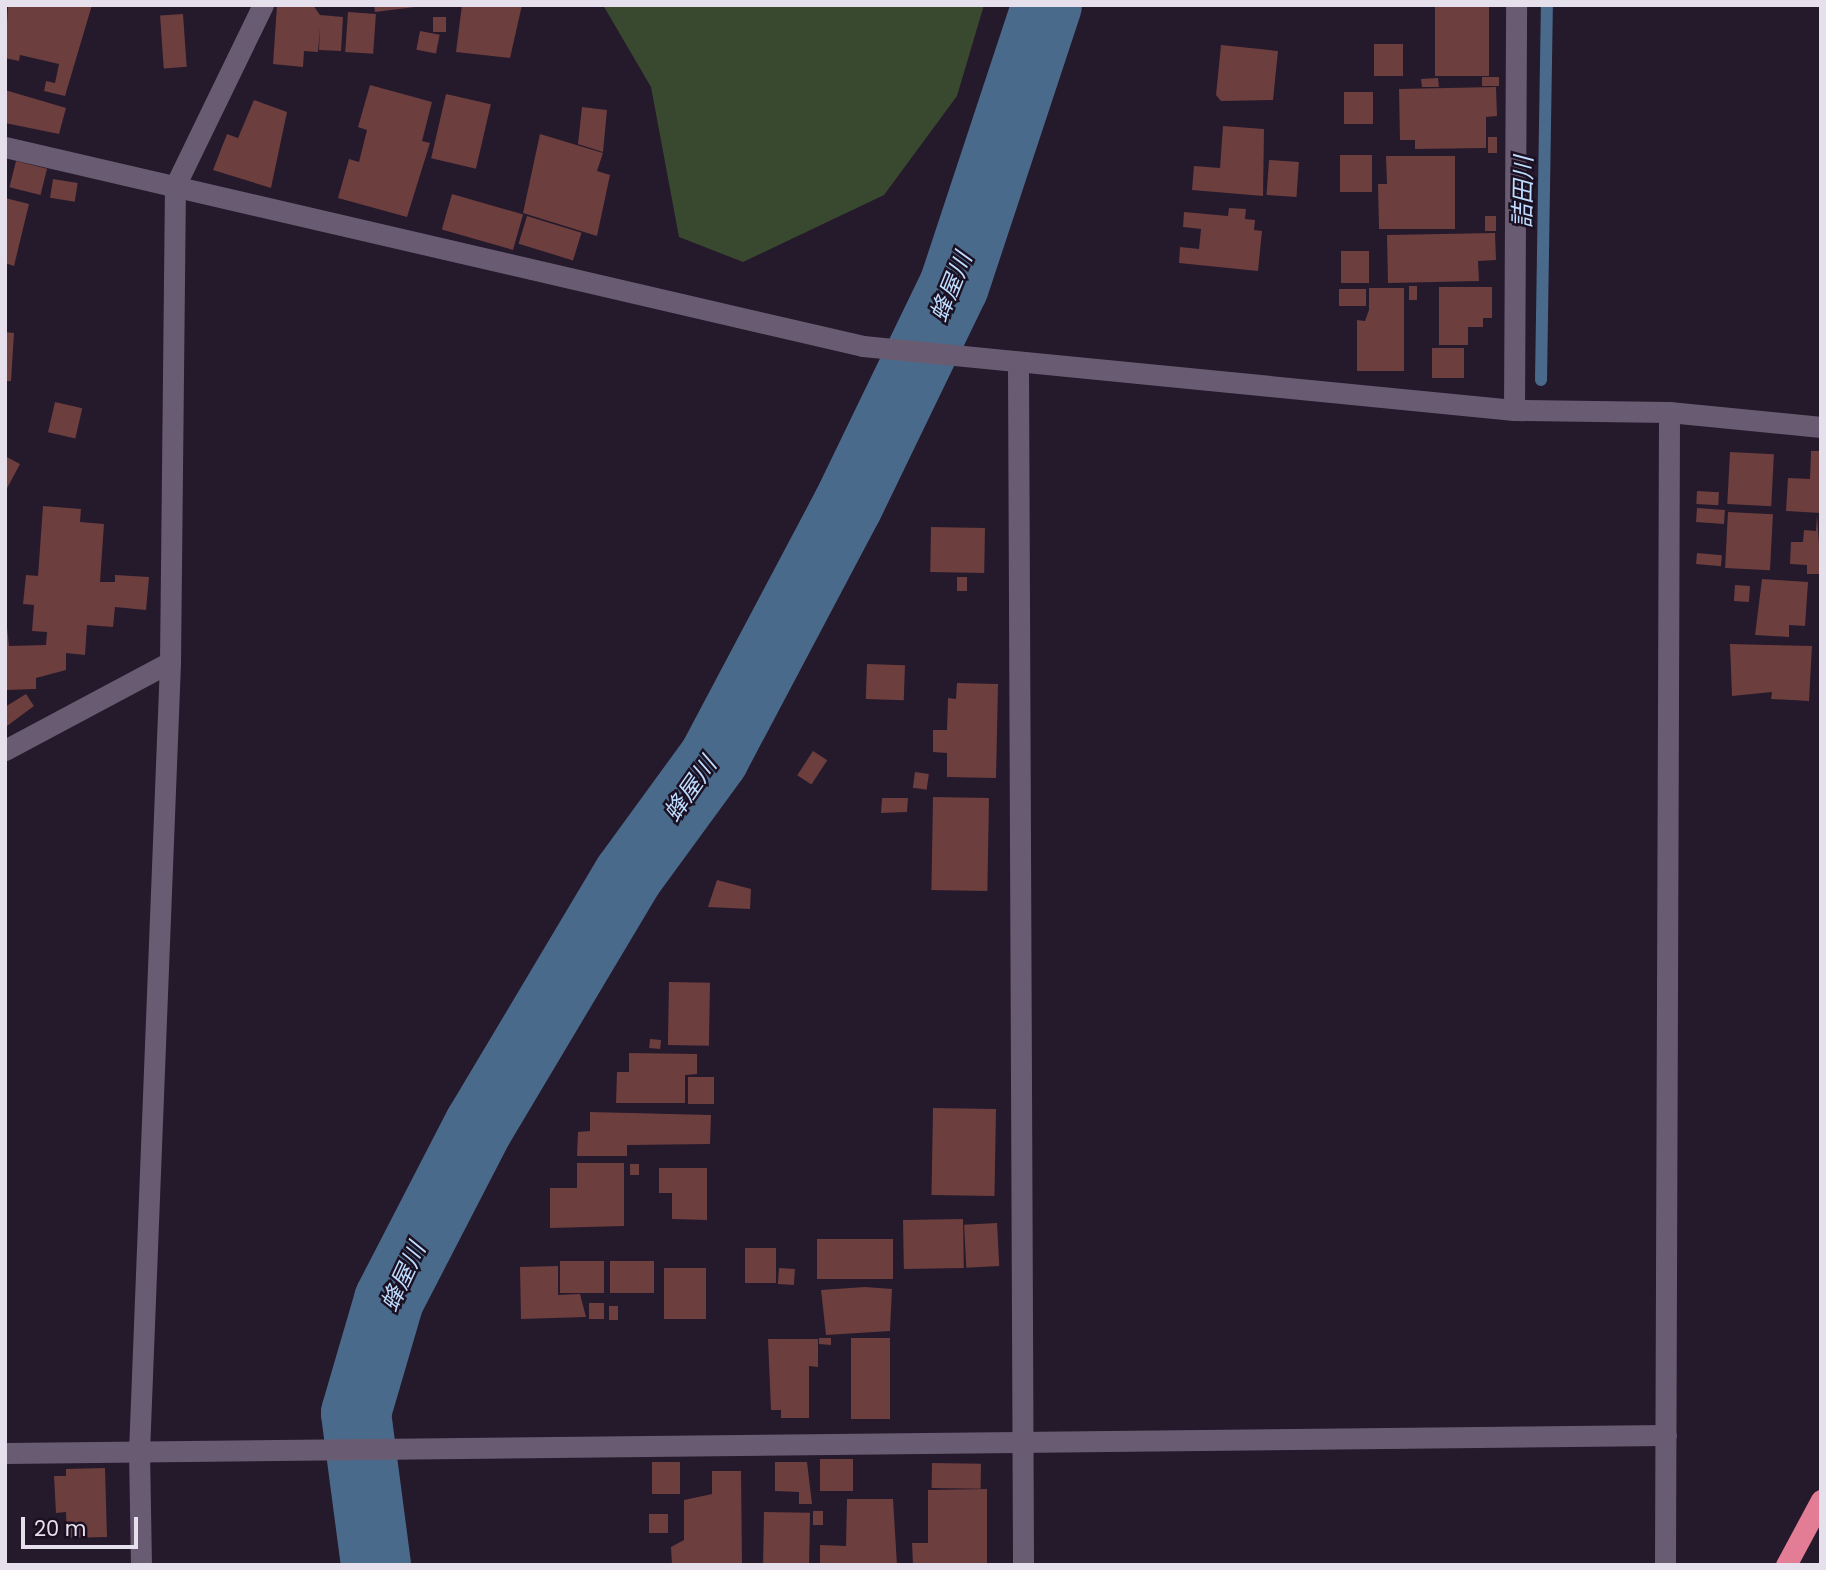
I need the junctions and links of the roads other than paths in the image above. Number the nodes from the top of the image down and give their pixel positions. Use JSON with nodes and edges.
{"nodes":[{"id":1,"x":263,"y":5,"type":"edge"},
{"id":2,"x":1516,"y":5,"type":"edge"},
{"id":3,"x":5,"y":147,"type":"edge"},
{"id":4,"x":175,"y":186,"type":"junction"},
{"id":5,"x":1018,"y":366,"type":"junction"},
{"id":6,"x":1514,"y":410,"type":"junction"},
{"id":7,"x":1669,"y":412,"type":"junction"},
{"id":8,"x":1821,"y":426,"type":"edge"},
{"id":9,"x":170,"y":662,"type":"junction"},
{"id":10,"x":5,"y":750,"type":"edge"},
{"id":11,"x":1666,"y":1435,"type":"junction"},
{"id":12,"x":1020,"y":1440,"type":"junction"},
{"id":13,"x":139,"y":1452,"type":"junction"},
{"id":14,"x":5,"y":1453,"type":"edge"},
{"id":15,"x":1821,"y":1500,"type":"edge"},
{"id":16,"x":141,"y":1565,"type":"edge"},
{"id":17,"x":1024,"y":1565,"type":"edge"},
{"id":18,"x":1665,"y":1565,"type":"edge"},
{"id":19,"x":1786,"y":1565,"type":"edge"}],
"edges":[{"from":1,"to":4,"type":"street"},
{"from":2,"to":6,"type":"street"},
{"from":3,"to":4,"type":"street"},
{"from":4,"to":5,"type":"street"},
{"from":4,"to":9,"type":"street"},
{"from":5,"to":6,"type":"street"},
{"from":5,"to":12,"type":"street"},
{"from":6,"to":7,"type":"street"},
{"from":7,"to":8,"type":"street"},
{"from":7,"to":11,"type":"street"},
{"from":9,"to":10,"type":"street"},
{"from":9,"to":13,"type":"street"},
{"from":11,"to":12,"type":"street"},
{"from":11,"to":18,"type":"street"},
{"from":12,"to":13,"type":"street"},
{"from":12,"to":17,"type":"street"},
{"from":13,"to":14,"type":"street"},
{"from":13,"to":16,"type":"street"},
{"from":15,"to":19,"type":"highway"}]}
